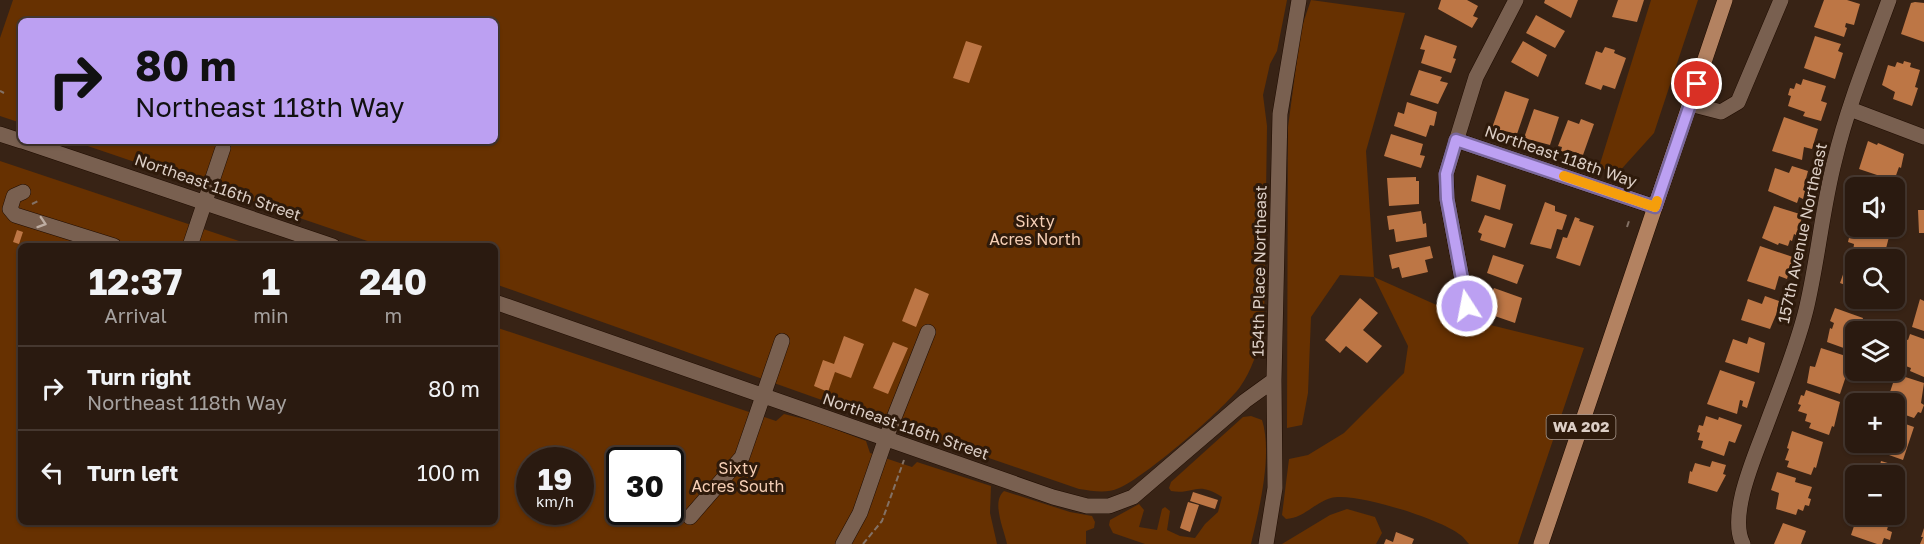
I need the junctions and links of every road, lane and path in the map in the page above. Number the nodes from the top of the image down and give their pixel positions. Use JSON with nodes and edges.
{"nodes":[{"id":1,"x":1299,"y":0,"type":"edge"},
{"id":2,"x":1516,"y":0,"type":"edge"},
{"id":3,"x":1725,"y":0,"type":"edge"},
{"id":4,"x":1781,"y":0,"type":"edge"},
{"id":5,"x":1889,"y":0,"type":"edge"},
{"id":6,"x":0,"y":91,"type":"edge"},
{"id":7,"x":4,"y":93,"type":"dead end"},
{"id":8,"x":1690,"y":104,"type":"junction"},
{"id":9,"x":1850,"y":109,"type":"junction"},
{"id":10,"x":0,"y":134,"type":"edge"},
{"id":11,"x":1924,"y":137,"type":"edge"},
{"id":12,"x":18,"y":140,"type":"edge"},
{"id":13,"x":1456,"y":140,"type":"junction"},
{"id":14,"x":31,"y":144,"type":"edge"},
{"id":15,"x":223,"y":148,"type":"dead end"},
{"id":16,"x":23,"y":192,"type":"dead end"},
{"id":17,"x":205,"y":201,"type":"junction"},
{"id":18,"x":1655,"y":207,"type":"junction"},
{"id":19,"x":1629,"y":220,"type":"dead end"},
{"id":20,"x":1627,"y":227,"type":"dead end"},
{"id":21,"x":104,"y":243,"type":"edge"},
{"id":22,"x":191,"y":243,"type":"edge"},
{"id":23,"x":324,"y":243,"type":"edge"},
{"id":24,"x":498,"y":303,"type":"edge"},
{"id":25,"x":1467,"y":306,"type":"dead end"},
{"id":26,"x":928,"y":332,"type":"dead end"},
{"id":27,"x":782,"y":341,"type":"dead end"},
{"id":28,"x":1274,"y":380,"type":"junction"},
{"id":29,"x":764,"y":395,"type":"junction"},
{"id":30,"x":886,"y":438,"type":"junction"},
{"id":31,"x":909,"y":446,"type":"junction"},
{"id":32,"x":690,"y":517,"type":"dead end"},
{"id":33,"x":843,"y":544,"type":"edge"},
{"id":34,"x":863,"y":544,"type":"edge"},
{"id":35,"x":1266,"y":544,"type":"edge"},
{"id":36,"x":1541,"y":544,"type":"edge"},
{"id":37,"x":1743,"y":544,"type":"edge"}],
"edges":[{"from":1,"to":28,"type":"street","name":"154th Place Northeast"},
{"from":2,"to":13,"type":"street"},
{"from":3,"to":8,"type":"main road","number":"WA 202"},
{"from":4,"to":8,"type":"street"},
{"from":5,"to":9,"type":"street","name":"157th Avenue Northeast"},
{"from":6,"to":7,"type":"path"},
{"from":8,"to":18,"type":"main road","number":"WA 202"},
{"from":9,"to":11,"type":"street"},
{"from":9,"to":37,"type":"street","name":"157th Avenue Northeast"},
{"from":10,"to":12,"type":"street","name":"Northeast 116th Street"},
{"from":13,"to":18,"type":"street","name":"Northeast 118th Way"},
{"from":13,"to":25,"type":"street"},
{"from":14,"to":17,"type":"street","name":"Northeast 116th Street"},
{"from":15,"to":17,"type":"street"},
{"from":16,"to":21,"type":"street","one_way":true},
{"from":17,"to":22,"type":"street"},
{"from":17,"to":23,"type":"street","name":"Northeast 116th Street"},
{"from":18,"to":36,"type":"main road","number":"WA 202"},
{"from":19,"to":20,"type":"path"},
{"from":24,"to":29,"type":"street","name":"Northeast 116th Street"},
{"from":26,"to":30,"type":"street"},
{"from":27,"to":29,"type":"street"},
{"from":28,"to":31,"type":"street","name":"Northeast 116th Street"},
{"from":28,"to":35,"type":"street","name":"154th Place Northeast"},
{"from":29,"to":30,"type":"street","name":"Northeast 116th Street"},
{"from":29,"to":32,"type":"street"},
{"from":30,"to":31,"type":"street","name":"Northeast 116th Street"},
{"from":30,"to":33,"type":"street"},
{"from":31,"to":34,"type":"path"}]}
